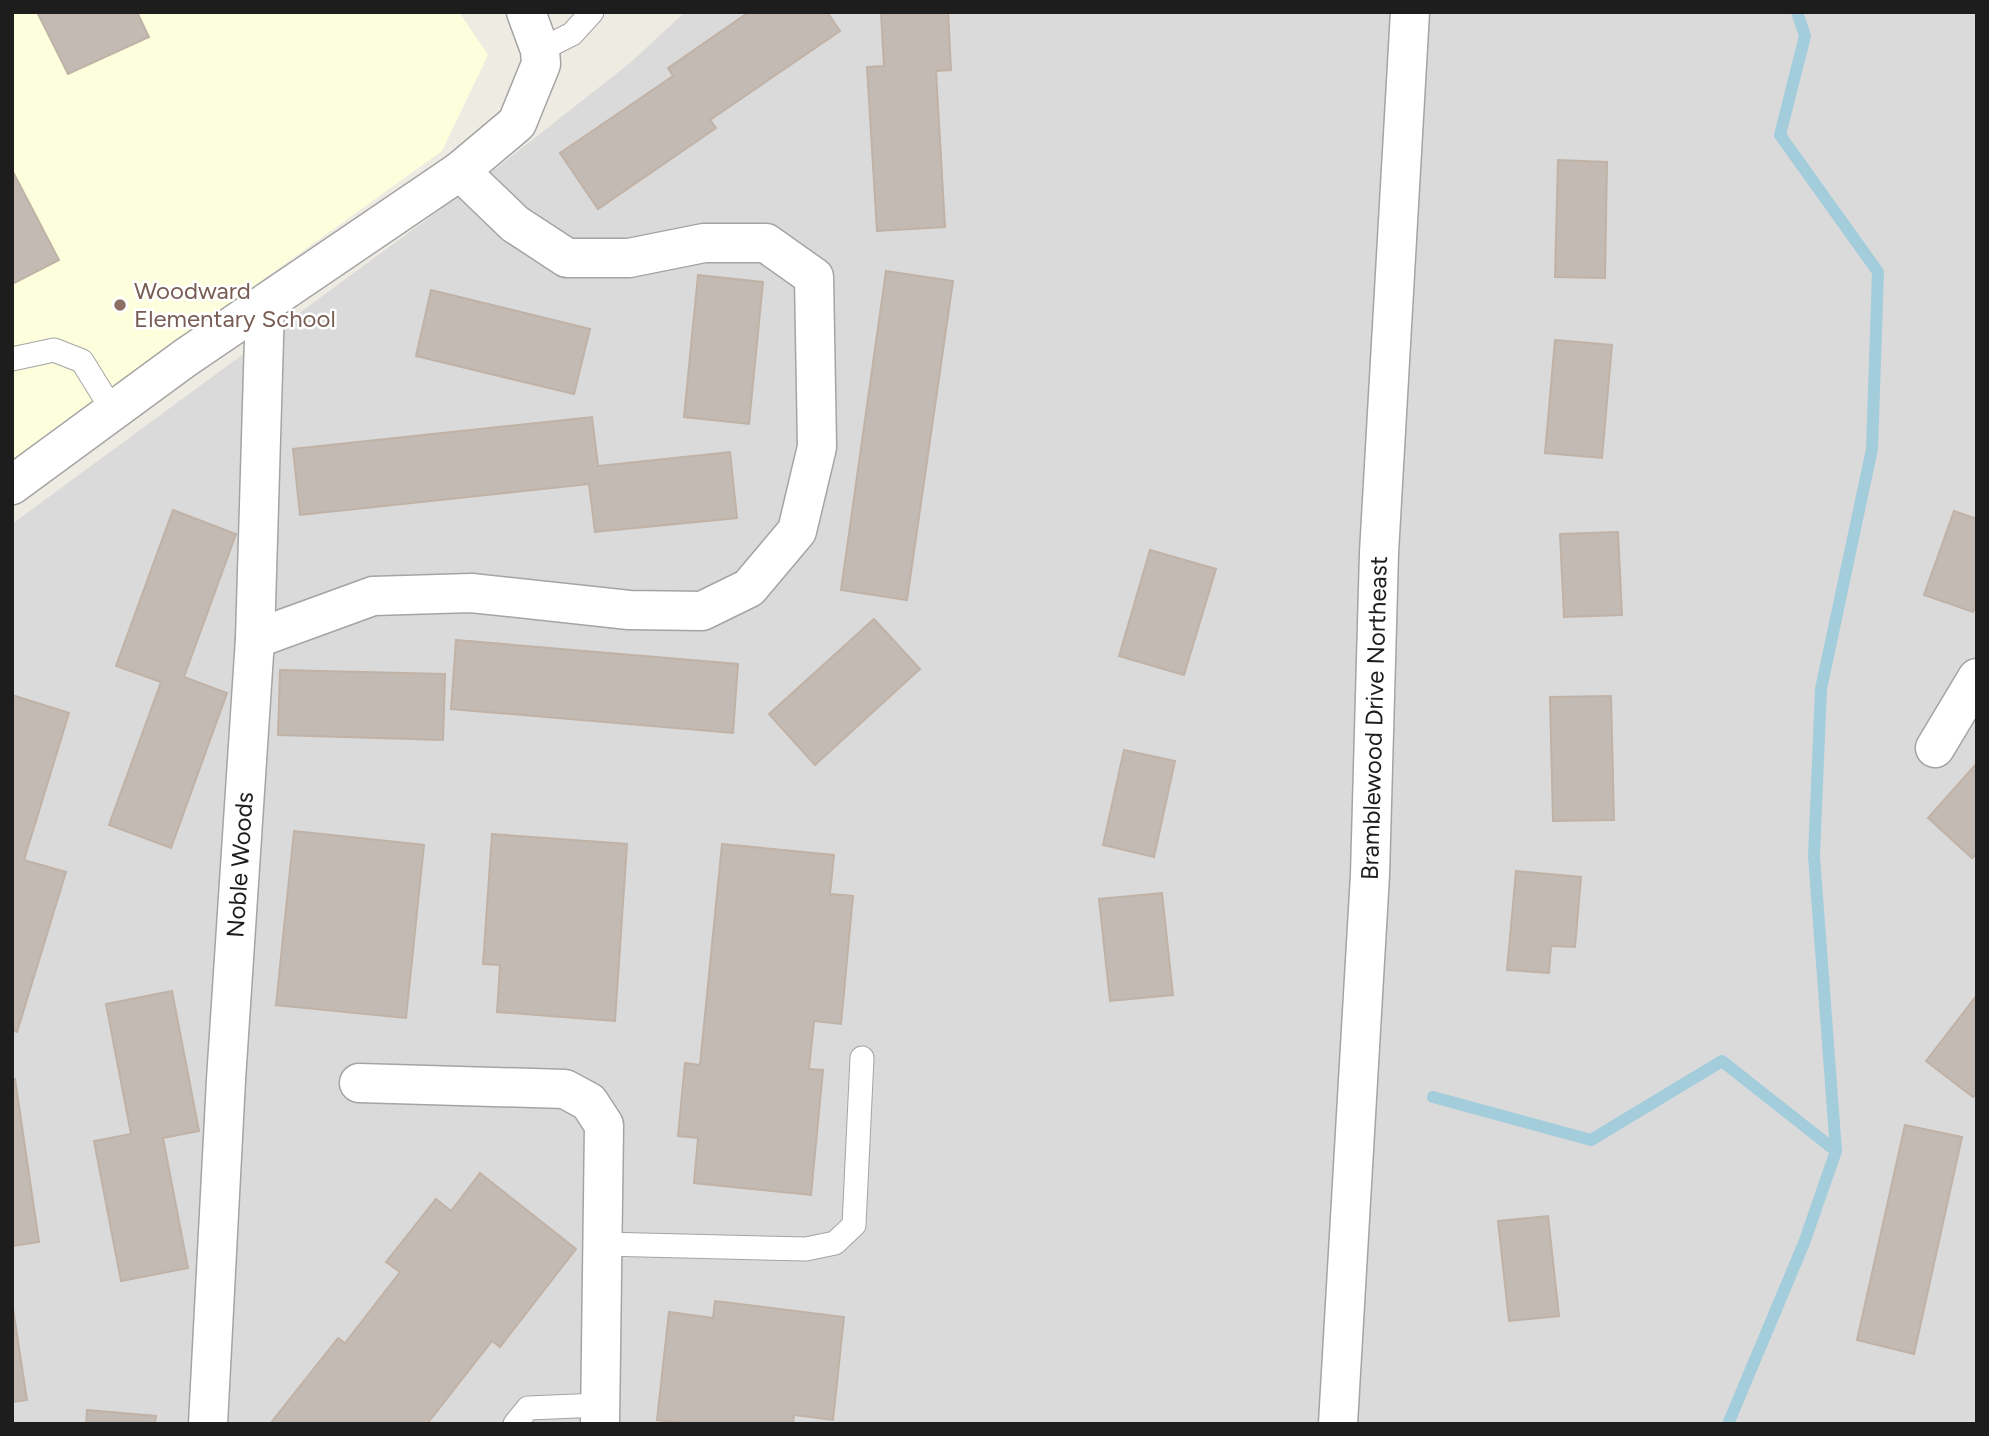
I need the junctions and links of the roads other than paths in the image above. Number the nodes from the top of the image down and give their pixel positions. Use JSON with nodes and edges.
{"nodes":[{"id":1,"x":526,"y":12,"type":"edge"},
{"id":2,"x":592,"y":12,"type":"edge"},
{"id":3,"x":1410,"y":12,"type":"edge"},
{"id":4,"x":540,"y":50,"type":"junction"},
{"id":5,"x":460,"y":171,"type":"junction"},
{"id":6,"x":265,"y":305,"type":"junction"},
{"id":7,"x":12,"y":359,"type":"edge"},
{"id":8,"x":113,"y":411,"type":"junction"},
{"id":9,"x":12,"y":485,"type":"edge"},
{"id":10,"x":255,"y":639,"type":"junction"},
{"id":11,"x":1977,"y":678,"type":"edge"},
{"id":12,"x":1935,"y":748,"type":"dead end"},
{"id":13,"x":862,"y":1058,"type":"dead end"},
{"id":14,"x":359,"y":1083,"type":"dead end"},
{"id":15,"x":602,"y":1244,"type":"junction"},
{"id":16,"x":600,"y":1414,"type":"edge"},
{"id":17,"x":208,"y":1424,"type":"edge"},
{"id":18,"x":515,"y":1424,"type":"edge"},
{"id":19,"x":1338,"y":1424,"type":"edge"}],
"edges":[{"from":1,"to":4,"type":"street"},
{"from":2,"to":4,"type":"lane"},
{"from":3,"to":19,"type":"street","name":"Bramblewood Drive Northeast"},
{"from":4,"to":5,"type":"street"},
{"from":5,"to":6,"type":"street"},
{"from":5,"to":10,"type":"street"},
{"from":6,"to":8,"type":"street"},
{"from":6,"to":10,"type":"street","name":"Noble Woods"},
{"from":7,"to":8,"type":"lane"},
{"from":8,"to":9,"type":"street"},
{"from":10,"to":17,"type":"street","name":"Noble Woods"},
{"from":11,"to":12,"type":"street"},
{"from":13,"to":15,"type":"lane"},
{"from":14,"to":15,"type":"street"},
{"from":15,"to":16,"type":"street"},
{"from":16,"to":18,"type":"lane"}]}
